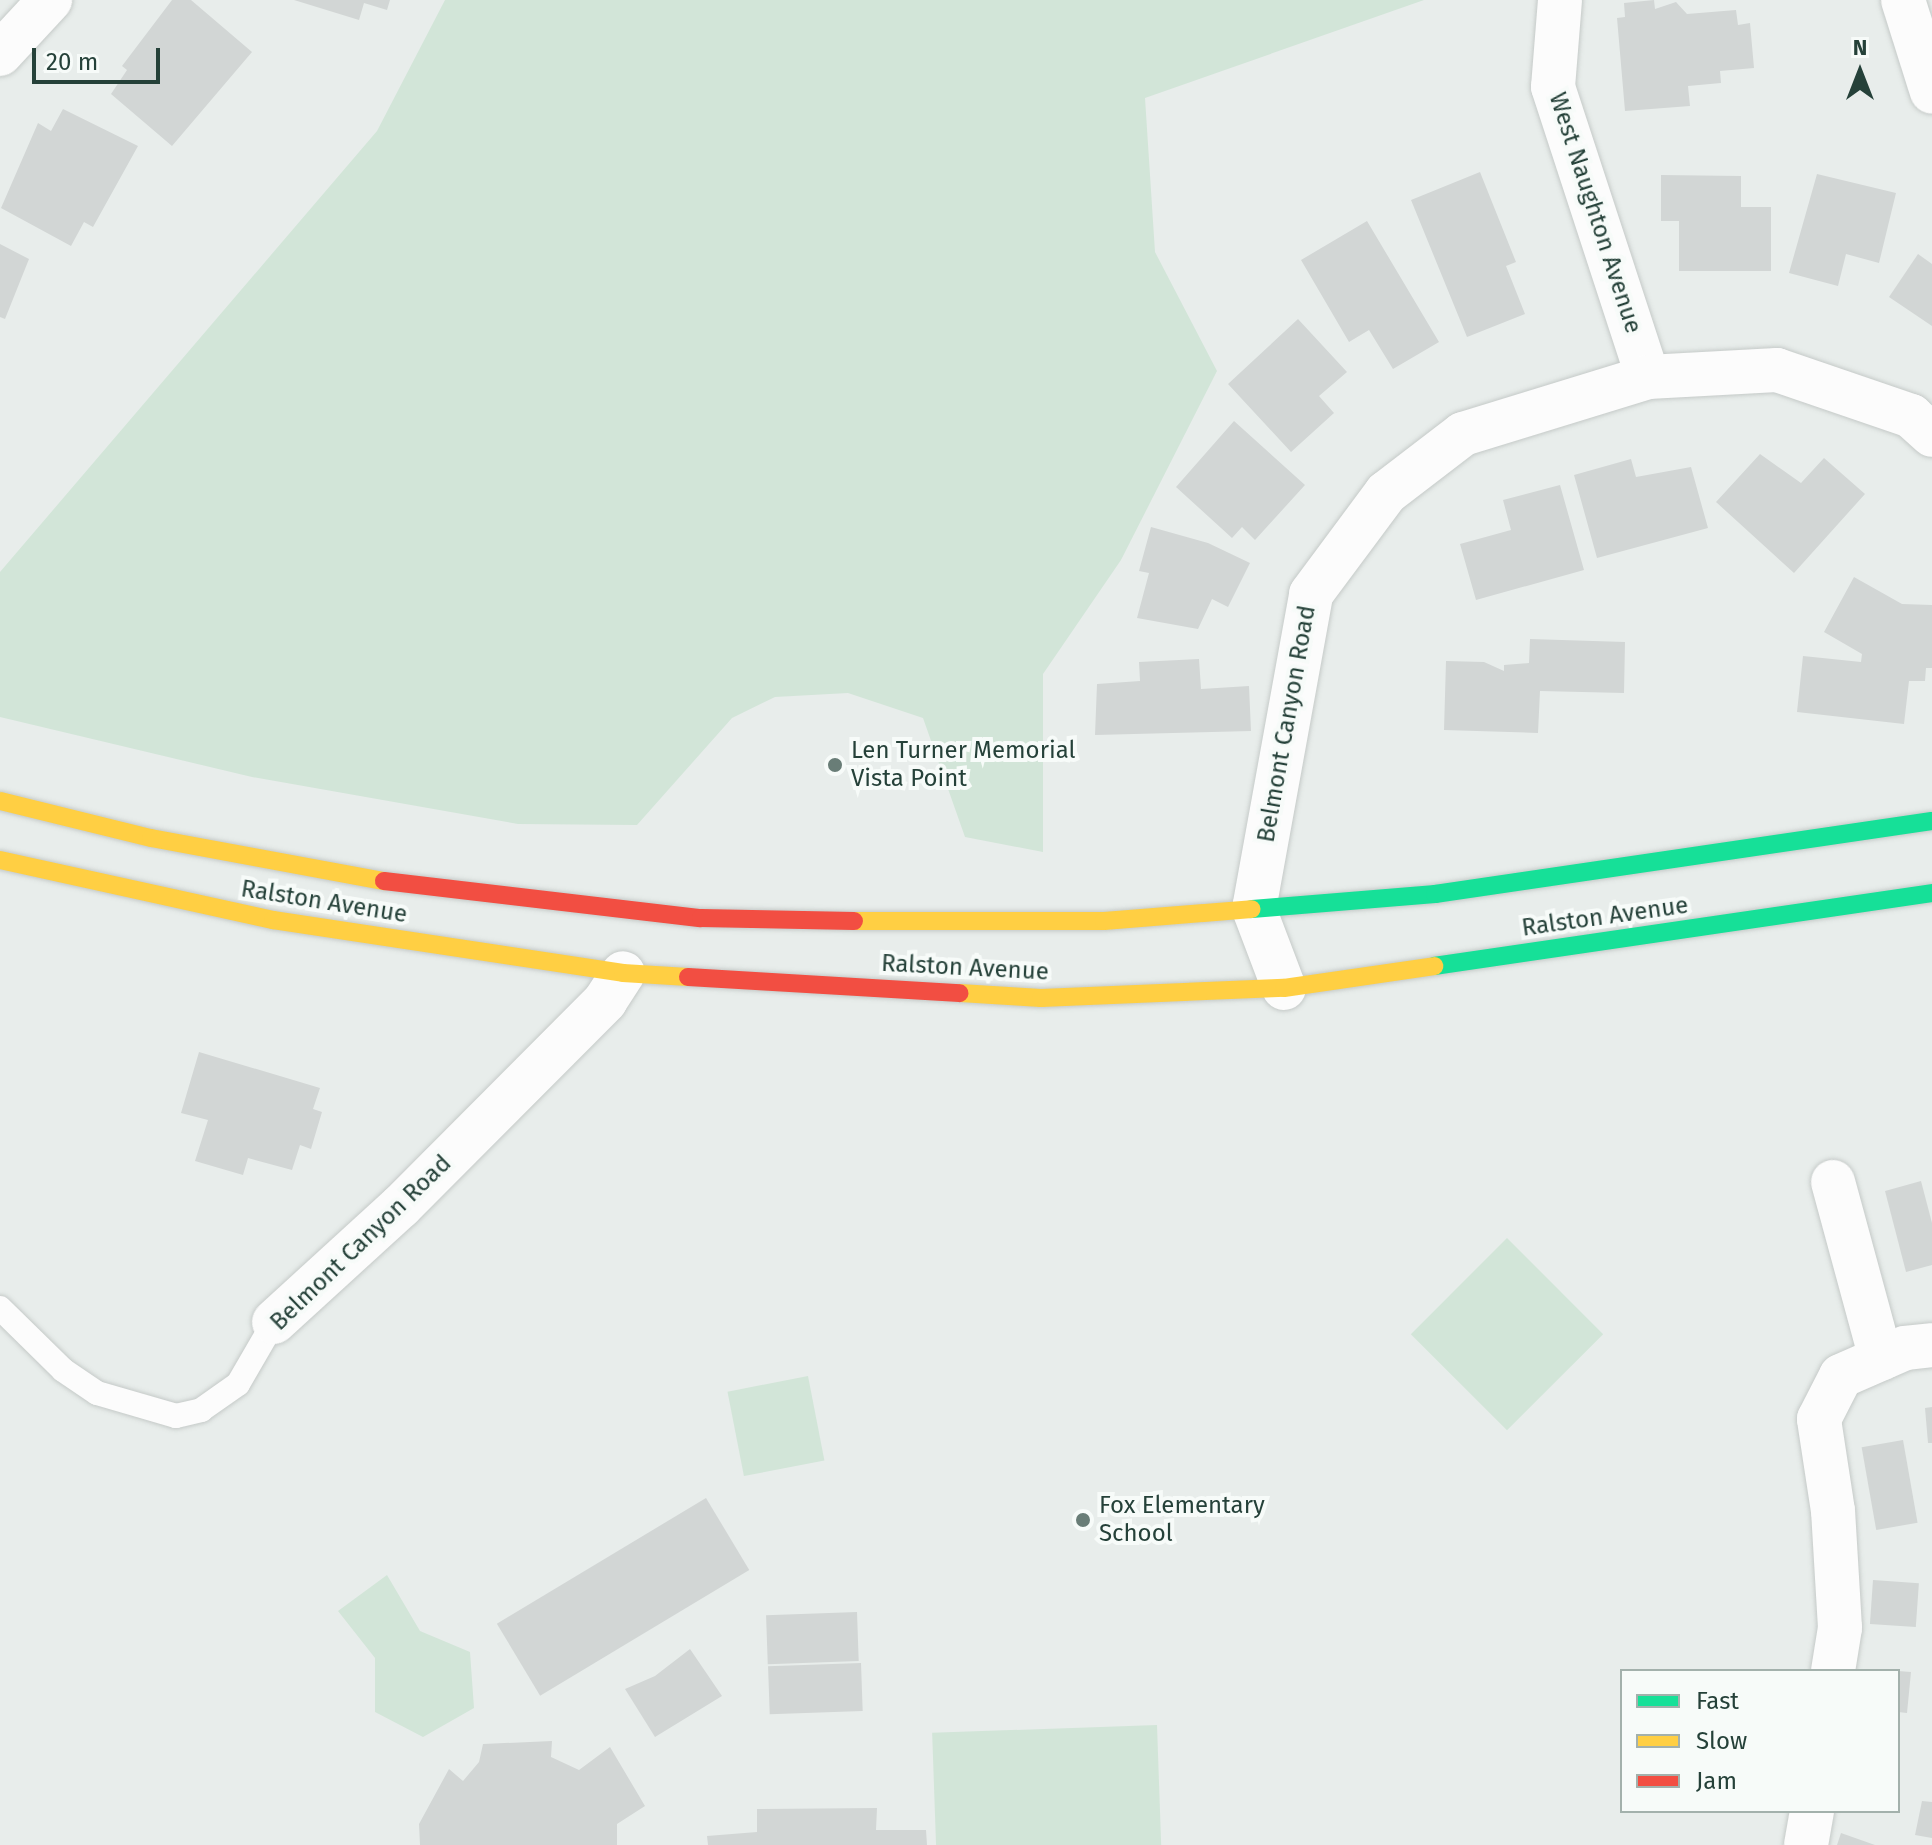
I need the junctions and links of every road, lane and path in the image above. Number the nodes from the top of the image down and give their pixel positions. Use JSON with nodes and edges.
{"nodes":[{"id":1,"x":50,"y":0,"type":"edge"},
{"id":2,"x":1560,"y":0,"type":"edge"},
{"id":3,"x":1903,"y":0,"type":"edge"},
{"id":4,"x":0,"y":54,"type":"edge"},
{"id":5,"x":1932,"y":92,"type":"edge"},
{"id":6,"x":1648,"y":377,"type":"junction"},
{"id":7,"x":1932,"y":435,"type":"edge"},
{"id":8,"x":0,"y":801,"type":"edge"},
{"id":9,"x":1932,"y":821,"type":"edge"},
{"id":10,"x":0,"y":860,"type":"edge"},
{"id":11,"x":1932,"y":893,"type":"edge"},
{"id":12,"x":1254,"y":909,"type":"junction"},
{"id":13,"x":623,"y":973,"type":"junction"},
{"id":14,"x":1284,"y":988,"type":"junction"},
{"id":15,"x":1833,"y":1182,"type":"dead end"},
{"id":16,"x":0,"y":1308,"type":"edge"},
{"id":17,"x":274,"y":1322,"type":"joint"},
{"id":18,"x":1932,"y":1345,"type":"edge"},
{"id":19,"x":1881,"y":1359,"type":"junction"},
{"id":20,"x":1833,"y":1669,"type":"edge"},
{"id":21,"x":1812,"y":1813,"type":"edge"},
{"id":22,"x":1806,"y":1845,"type":"edge"}],
"edges":[{"from":1,"to":4,"type":"street"},
{"from":2,"to":6,"type":"street","name":"West Naughton Avenue"},
{"from":3,"to":5,"type":"street"},
{"from":6,"to":7,"type":"street","name":"Belmont Canyon Road"},
{"from":6,"to":12,"type":"street","name":"Belmont Canyon Road"},
{"from":8,"to":12,"type":"main road","name":"Ralston Avenue"},
{"from":9,"to":12,"type":"main road","name":"Ralston Avenue"},
{"from":10,"to":13,"type":"main road","name":"Ralston Avenue"},
{"from":11,"to":14,"type":"main road","name":"Ralston Avenue"},
{"from":12,"to":14,"type":"street"},
{"from":13,"to":14,"type":"main road","name":"Ralston Avenue"},
{"from":13,"to":17,"type":"street","name":"Belmont Canyon Road"},
{"from":15,"to":19,"type":"street"},
{"from":16,"to":17,"type":"lane","name":"Belmont Canyon Road"},
{"from":18,"to":19,"type":"street"},
{"from":19,"to":20,"type":"street"},
{"from":21,"to":22,"type":"street"}]}
